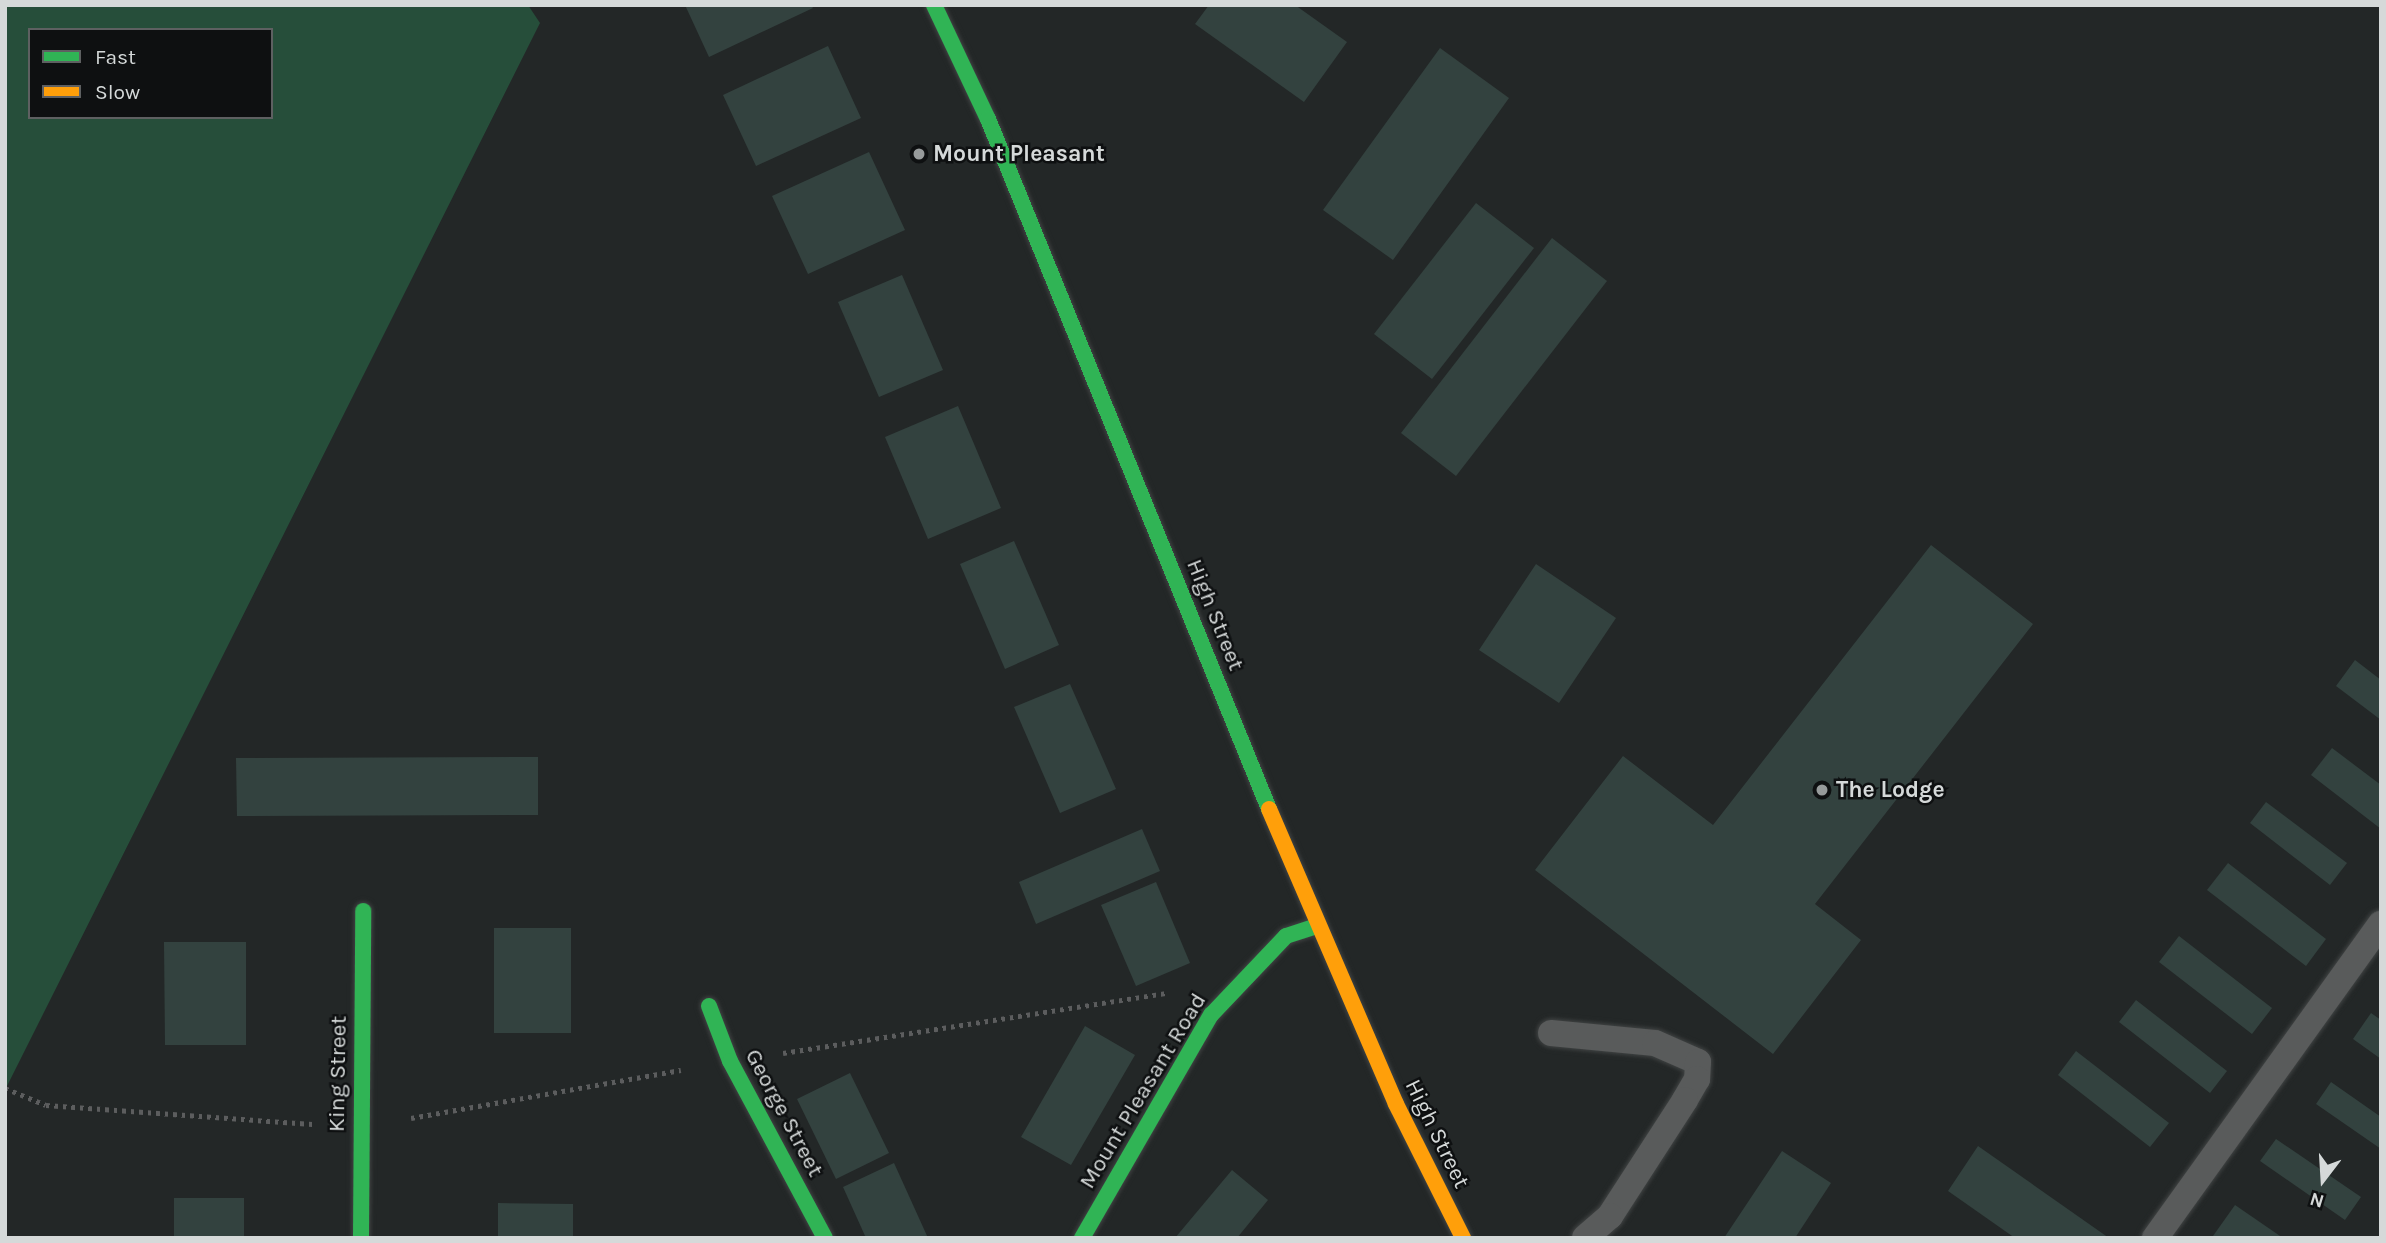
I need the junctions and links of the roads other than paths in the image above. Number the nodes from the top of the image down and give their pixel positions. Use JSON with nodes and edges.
{"nodes":[{"id":1,"x":934,"y":5,"type":"edge"},
{"id":2,"x":363,"y":911,"type":"dead end"},
{"id":3,"x":2381,"y":924,"type":"edge"},
{"id":4,"x":1316,"y":926,"type":"junction"},
{"id":5,"x":709,"y":1006,"type":"dead end"},
{"id":6,"x":1551,"y":1033,"type":"dead end"},
{"id":7,"x":361,"y":1238,"type":"edge"},
{"id":8,"x":825,"y":1238,"type":"edge"},
{"id":9,"x":1082,"y":1238,"type":"edge"},
{"id":10,"x":1462,"y":1238,"type":"edge"},
{"id":11,"x":1586,"y":1238,"type":"edge"},
{"id":12,"x":2155,"y":1238,"type":"edge"}],
"edges":[{"from":1,"to":4,"type":"street","name":"High Street"},
{"from":2,"to":7,"type":"street","name":"King Street"},
{"from":3,"to":12,"type":"lane"},
{"from":4,"to":9,"type":"street","name":"Mount Pleasant Road"},
{"from":4,"to":10,"type":"street","name":"High Street"},
{"from":5,"to":8,"type":"street","name":"George Street"},
{"from":6,"to":11,"type":"lane"}]}
